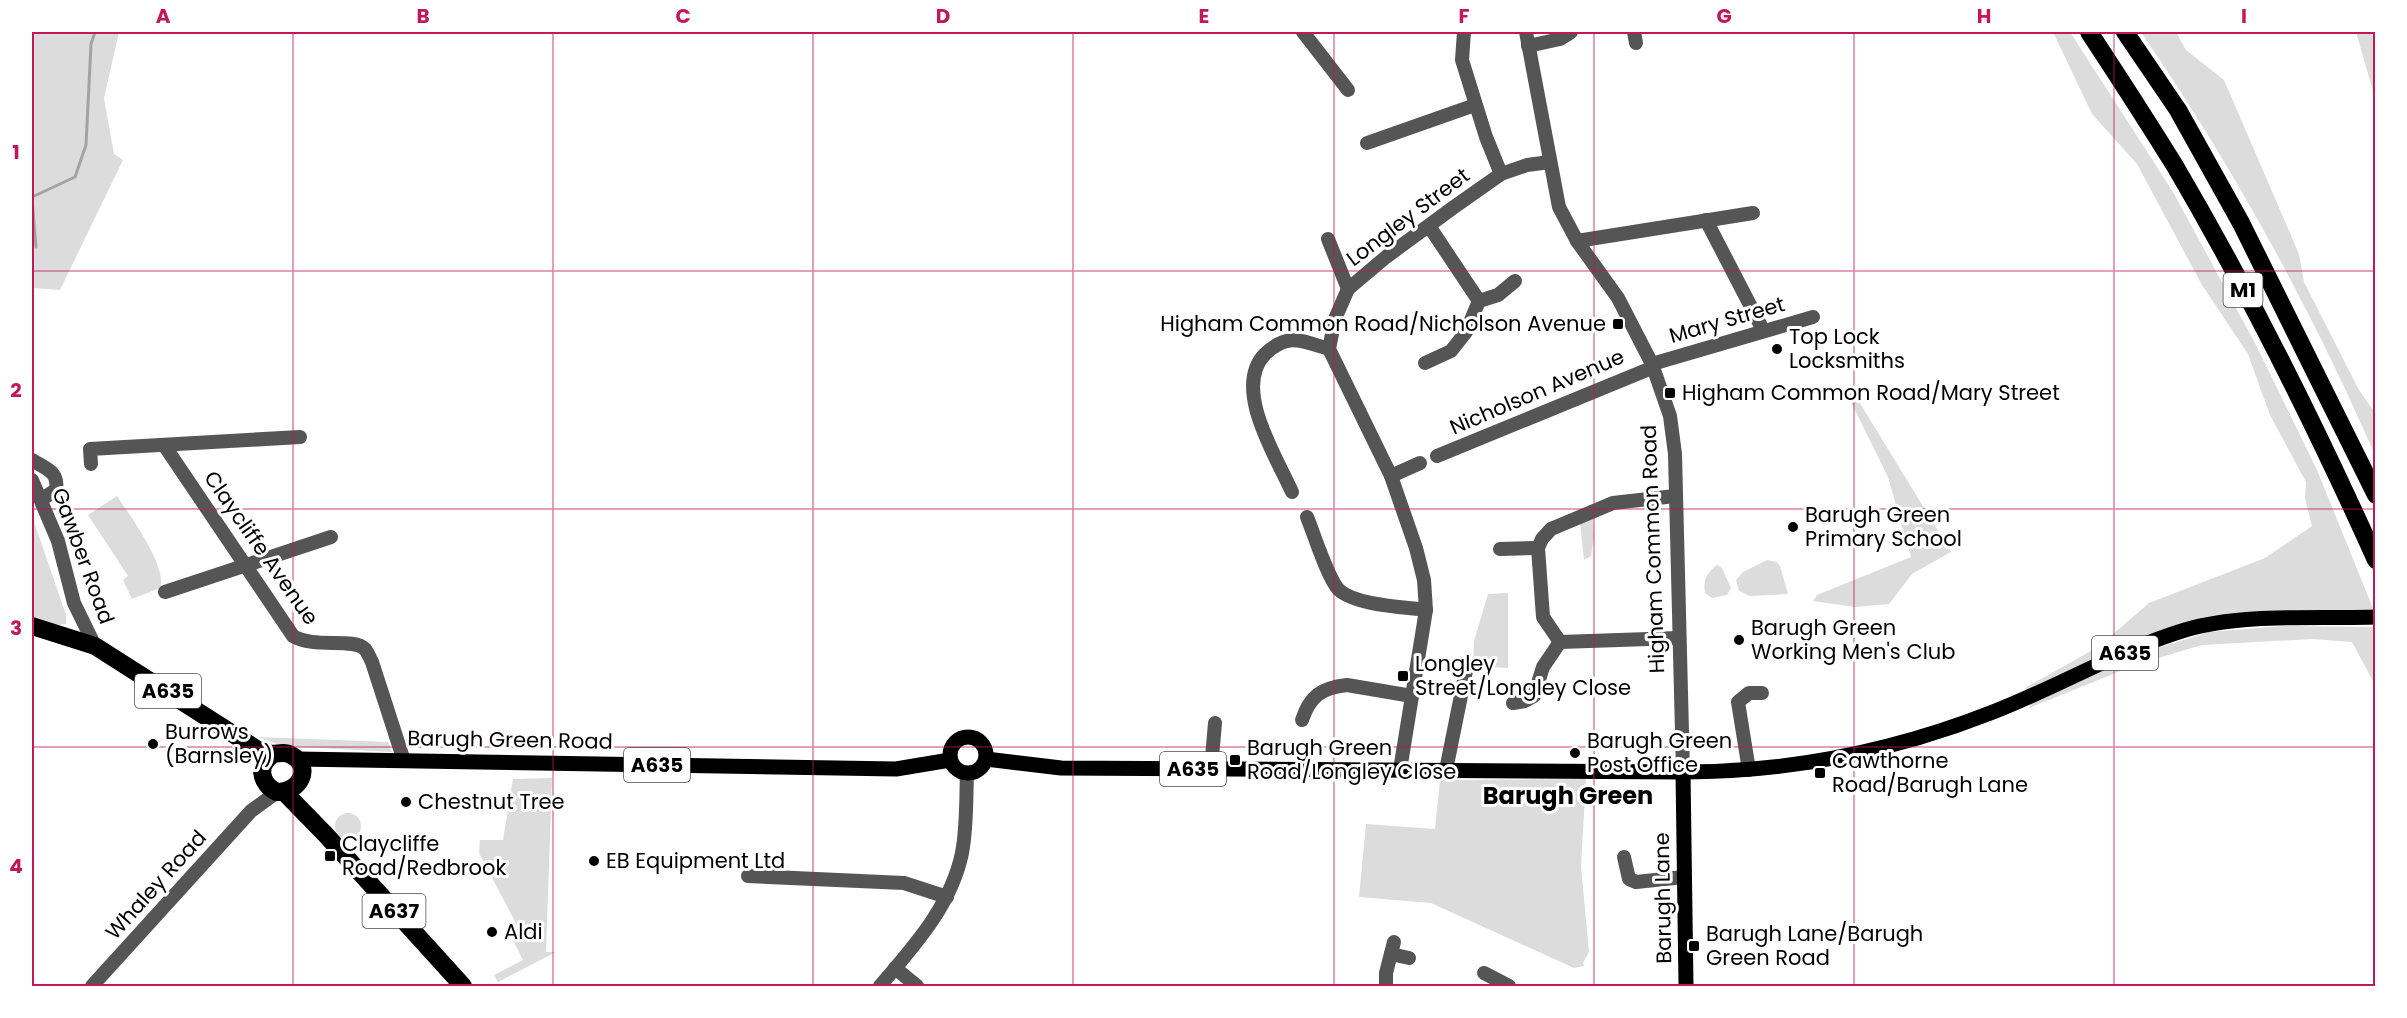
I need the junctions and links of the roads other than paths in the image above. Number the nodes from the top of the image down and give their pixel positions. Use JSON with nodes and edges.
{"nodes":[{"id":1,"x":1303,"y":32,"type":"edge"},
{"id":2,"x":1464,"y":32,"type":"edge"},
{"id":3,"x":1571,"y":32,"type":"edge"},
{"id":4,"x":2089,"y":32,"type":"edge"},
{"id":5,"x":2125,"y":32,"type":"edge"},
{"id":6,"x":1527,"y":39,"type":"edge"},
{"id":7,"x":1348,"y":66,"type":"dead end"},
{"id":8,"x":1337,"y":75,"type":"junction"},
{"id":9,"x":1348,"y":90,"type":"dead end"},
{"id":10,"x":1475,"y":105,"type":"junction"},
{"id":11,"x":1367,"y":143,"type":"dead end"},
{"id":12,"x":1550,"y":162,"type":"junction"},
{"id":13,"x":1502,"y":174,"type":"junction"},
{"id":14,"x":1752,"y":213,"type":"dead end"},
{"id":15,"x":1706,"y":220,"type":"junction"},
{"id":16,"x":1429,"y":226,"type":"junction"},
{"id":17,"x":1328,"y":239,"type":"dead end"},
{"id":18,"x":1577,"y":241,"type":"junction"},
{"id":19,"x":1515,"y":281,"type":"dead end"},
{"id":20,"x":1348,"y":289,"type":"junction"},
{"id":21,"x":1479,"y":301,"type":"junction"},
{"id":22,"x":1813,"y":317,"type":"dead end"},
{"id":23,"x":1763,"y":330,"type":"junction"},
{"id":24,"x":1329,"y":349,"type":"junction"},
{"id":25,"x":1425,"y":363,"type":"dead end"},
{"id":26,"x":1653,"y":366,"type":"junction"},
{"id":27,"x":300,"y":436,"type":"dead end"},
{"id":28,"x":164,"y":446,"type":"junction"},
{"id":29,"x":1437,"y":456,"type":"dead end"},
{"id":30,"x":32,"y":460,"type":"edge"},
{"id":31,"x":1420,"y":463,"type":"dead end"},
{"id":32,"x":91,"y":464,"type":"dead end"},
{"id":33,"x":1391,"y":476,"type":"junction"},
{"id":34,"x":32,"y":480,"type":"edge"},
{"id":35,"x":1294,"y":484,"type":"dead end"},
{"id":36,"x":2376,"y":495,"type":"edge"},
{"id":37,"x":1675,"y":496,"type":"junction"},
{"id":38,"x":42,"y":499,"type":"junction"},
{"id":39,"x":1307,"y":517,"type":"dead end"},
{"id":40,"x":331,"y":537,"type":"dead end"},
{"id":41,"x":1538,"y":548,"type":"junction"},
{"id":42,"x":1500,"y":549,"type":"dead end"},
{"id":43,"x":2376,"y":560,"type":"edge"},
{"id":44,"x":245,"y":565,"type":"junction"},
{"id":45,"x":165,"y":592,"type":"dead end"},
{"id":46,"x":1426,"y":610,"type":"junction"},
{"id":47,"x":2376,"y":617,"type":"edge"},
{"id":48,"x":32,"y":626,"type":"edge"},
{"id":49,"x":1678,"y":638,"type":"junction"},
{"id":50,"x":1560,"y":642,"type":"junction"},
{"id":51,"x":95,"y":646,"type":"junction"},
{"id":52,"x":1467,"y":666,"type":"dead end"},
{"id":53,"x":1762,"y":693,"type":"dead end"},
{"id":54,"x":1412,"y":696,"type":"junction"},
{"id":55,"x":1513,"y":703,"type":"dead end"},
{"id":56,"x":1302,"y":720,"type":"dead end"},
{"id":57,"x":1215,"y":723,"type":"dead end"},
{"id":58,"x":240,"y":738,"type":"junction"},
{"id":59,"x":986,"y":759,"type":"junction"},
{"id":60,"x":950,"y":760,"type":"junction"},
{"id":61,"x":404,"y":761,"type":"junction"},
{"id":62,"x":1211,"y":769,"type":"junction"},
{"id":63,"x":1400,"y":770,"type":"junction"},
{"id":64,"x":1446,"y":770,"type":"junction"},
{"id":65,"x":1749,"y":770,"type":"junction"},
{"id":66,"x":1683,"y":772,"type":"junction"},
{"id":67,"x":967,"y":773,"type":"junction"},
{"id":68,"x":283,"y":780,"type":"junction"},
{"id":69,"x":1624,"y":857,"type":"dead end"},
{"id":70,"x":748,"y":876,"type":"dead end"},
{"id":71,"x":1684,"y":877,"type":"junction"},
{"id":72,"x":947,"y":897,"type":"junction"},
{"id":73,"x":1409,"y":958,"type":"dead end"},
{"id":74,"x":896,"y":968,"type":"junction"},
{"id":75,"x":1484,"y":973,"type":"dead end"},
{"id":76,"x":92,"y":987,"type":"edge"},
{"id":77,"x":463,"y":987,"type":"edge"},
{"id":78,"x":880,"y":987,"type":"edge"},
{"id":79,"x":917,"y":987,"type":"edge"},
{"id":80,"x":1386,"y":987,"type":"edge"},
{"id":81,"x":1509,"y":987,"type":"edge"},
{"id":82,"x":1686,"y":987,"type":"edge"}],
"edges":[{"from":1,"to":8,"type":"street"},
{"from":2,"to":10,"type":"street"},
{"from":3,"to":6,"type":"street"},
{"from":4,"to":43,"type":"highway","number":"M1"},
{"from":5,"to":36,"type":"highway","number":"M1"},
{"from":6,"to":12,"type":"street","name":"Higham Common Road"},
{"from":7,"to":8,"type":"street"},
{"from":8,"to":9,"type":"street"},
{"from":10,"to":11,"type":"street"},
{"from":10,"to":13,"type":"street"},
{"from":12,"to":13,"type":"street","name":"Longley Street"},
{"from":12,"to":18,"type":"street","name":"Higham Common Road"},
{"from":13,"to":16,"type":"street","name":"Longley Street"},
{"from":14,"to":15,"type":"street"},
{"from":15,"to":18,"type":"street"},
{"from":15,"to":23,"type":"street"},
{"from":16,"to":20,"type":"street","name":"Longley Street"},
{"from":16,"to":21,"type":"street"},
{"from":17,"to":20,"type":"street"},
{"from":18,"to":26,"type":"street","name":"Higham Common Road"},
{"from":19,"to":21,"type":"street"},
{"from":20,"to":24,"type":"street","name":"Longley Street"},
{"from":21,"to":25,"type":"street"},
{"from":22,"to":23,"type":"street","name":"Mary Street"},
{"from":23,"to":26,"type":"street","name":"Mary Street"},
{"from":24,"to":33,"type":"street"},
{"from":24,"to":35,"type":"street"},
{"from":26,"to":29,"type":"street","name":"Nicholson Avenue"},
{"from":26,"to":37,"type":"street","name":"Higham Common Road"},
{"from":27,"to":28,"type":"street"},
{"from":28,"to":32,"type":"street"},
{"from":28,"to":44,"type":"street","name":"Claycliffe Avenue"},
{"from":30,"to":38,"type":"street"},
{"from":31,"to":33,"type":"street"},
{"from":33,"to":46,"type":"street"},
{"from":34,"to":38,"type":"street","name":"Gawber Road"},
{"from":37,"to":41,"type":"street"},
{"from":37,"to":49,"type":"street","name":"Higham Common Road"},
{"from":38,"to":51,"type":"street","name":"Gawber Road"},
{"from":39,"to":46,"type":"street"},
{"from":40,"to":44,"type":"street"},
{"from":41,"to":42,"type":"street"},
{"from":41,"to":50,"type":"street"},
{"from":44,"to":45,"type":"street"},
{"from":44,"to":61,"type":"street","name":"Claycliffe Avenue"},
{"from":46,"to":54,"type":"street"},
{"from":47,"to":65,"type":"main road","number":"A635"},
{"from":48,"to":51,"type":"highway","number":"A635"},
{"from":49,"to":50,"type":"street"},
{"from":49,"to":66,"type":"street","name":"Higham Common Road"},
{"from":50,"to":55,"type":"street"},
{"from":51,"to":58,"type":"highway","number":"A635"},
{"from":52,"to":64,"type":"street"},
{"from":53,"to":65,"type":"street"},
{"from":54,"to":56,"type":"street"},
{"from":54,"to":63,"type":"street"},
{"from":57,"to":62,"type":"street"},
{"from":58,"to":68,"type":"highway","number":"A635"},
{"from":58,"to":68,"type":"highway","number":"A635"},
{"from":59,"to":60,"type":"main road"},
{"from":59,"to":62,"type":"main road","number":"A635"},
{"from":59,"to":67,"type":"main road"},
{"from":60,"to":61,"type":"main road","name":"Barugh Green Road","number":"A635"},
{"from":60,"to":67,"type":"main road"},
{"from":61,"to":68,"type":"main road","name":"Barugh Green Road","number":"A635"},
{"from":62,"to":63,"type":"main road","number":"A635"},
{"from":63,"to":64,"type":"main road","number":"A635"},
{"from":64,"to":66,"type":"main road","number":"A635"},
{"from":65,"to":66,"type":"main road","number":"A635"},
{"from":66,"to":71,"type":"main road","name":"Barugh Lane"},
{"from":67,"to":72,"type":"street"},
{"from":68,"to":76,"type":"street","name":"Whaley Road"},
{"from":68,"to":77,"type":"highway","number":"A637"},
{"from":69,"to":71,"type":"street"},
{"from":70,"to":72,"type":"street"},
{"from":71,"to":82,"type":"main road","name":"Barugh Lane"},
{"from":72,"to":74,"type":"street"},
{"from":73,"to":80,"type":"street"},
{"from":74,"to":78,"type":"street"},
{"from":74,"to":79,"type":"street"},
{"from":75,"to":81,"type":"street"}]}
